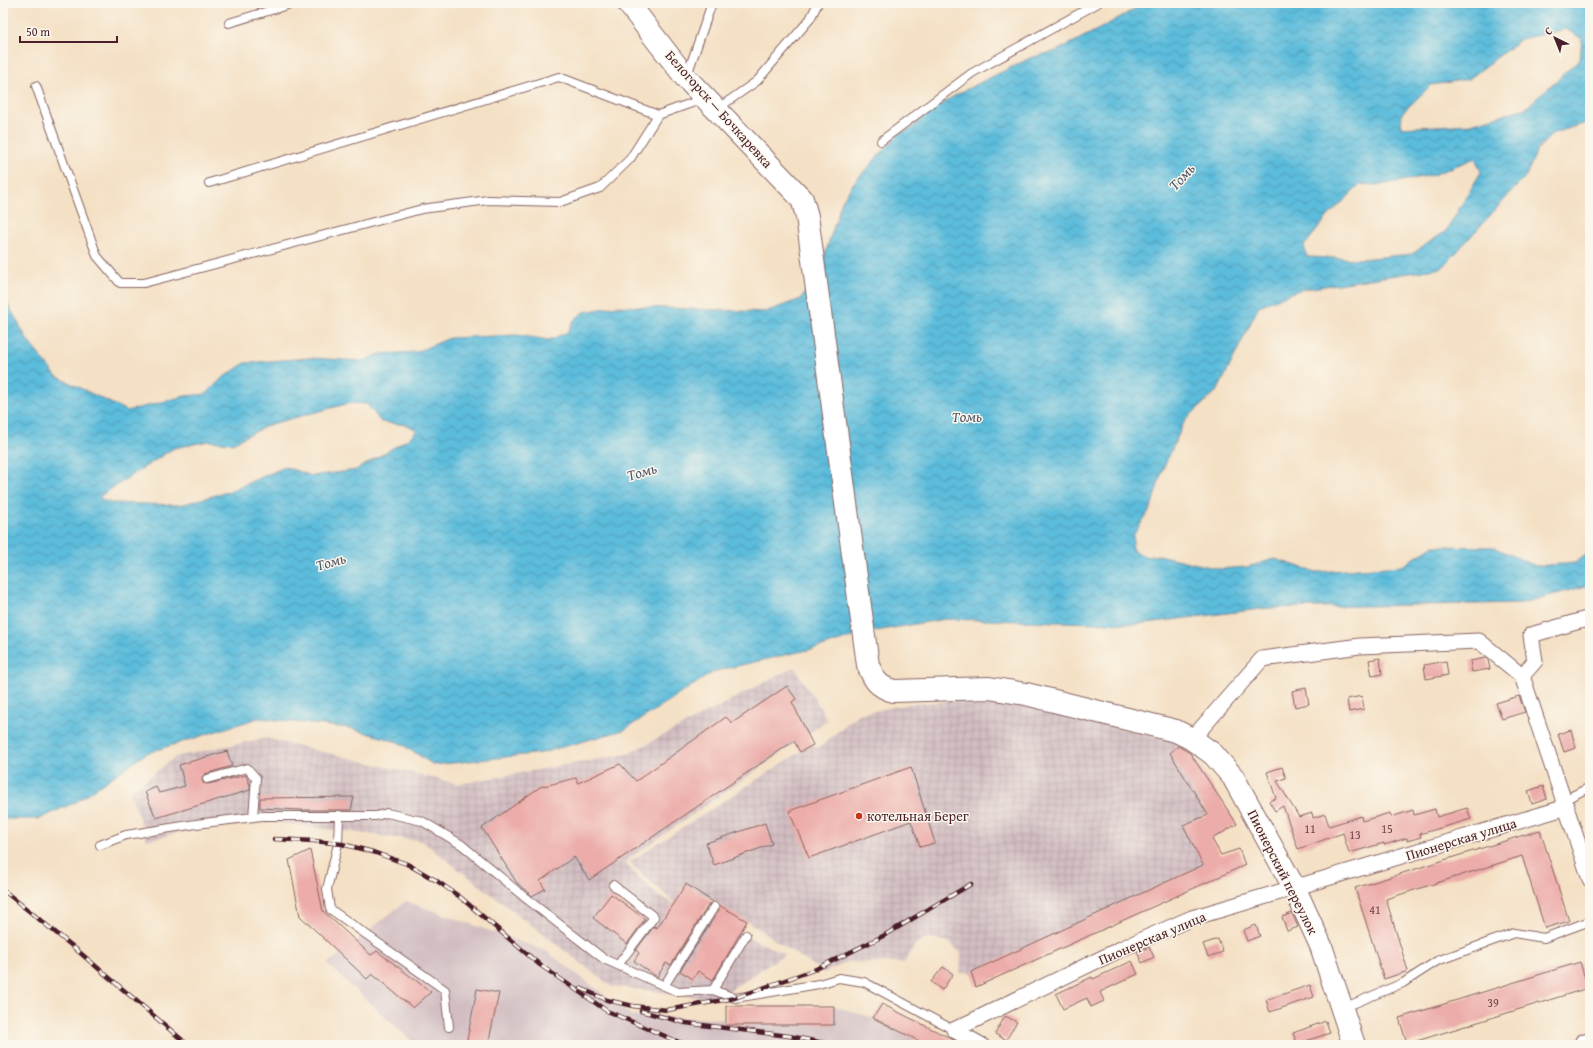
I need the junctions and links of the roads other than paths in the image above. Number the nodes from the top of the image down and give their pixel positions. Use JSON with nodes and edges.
{"nodes":[{"id":1,"x":294,"y":3,"type":"edge"},
{"id":2,"x":628,"y":3,"type":"edge"},
{"id":3,"x":712,"y":3,"type":"edge"},
{"id":4,"x":818,"y":3,"type":"edge"},
{"id":5,"x":1098,"y":3,"type":"edge"},
{"id":6,"x":229,"y":23,"type":"dead end"},
{"id":7,"x":686,"y":78,"type":"junction"},
{"id":8,"x":36,"y":86,"type":"dead end"},
{"id":9,"x":711,"y":104,"type":"junction"},
{"id":10,"x":658,"y":115,"type":"junction"},
{"id":11,"x":881,"y":141,"type":"dead end"},
{"id":12,"x":209,"y":183,"type":"dead end"},
{"id":13,"x":1590,"y":618,"type":"edge"},
{"id":14,"x":868,"y":665,"type":"joint"},
{"id":15,"x":1522,"y":676,"type":"junction"},
{"id":16,"x":1192,"y":739,"type":"junction"},
{"id":17,"x":207,"y":780,"type":"dead end"},
{"id":18,"x":1590,"y":787,"type":"edge"},
{"id":19,"x":1566,"y":804,"type":"junction"},
{"id":20,"x":339,"y":815,"type":"junction"},
{"id":21,"x":253,"y":817,"type":"junction"},
{"id":22,"x":100,"y":845,"type":"dead end"},
{"id":23,"x":1590,"y":879,"type":"edge"},
{"id":24,"x":613,"y":885,"type":"dead end"},
{"id":25,"x":1295,"y":889,"type":"junction"},
{"id":26,"x":714,"y":907,"type":"dead end"},
{"id":27,"x":1590,"y":921,"type":"edge"},
{"id":28,"x":746,"y":935,"type":"dead end"},
{"id":29,"x":618,"y":965,"type":"junction"},
{"id":30,"x":664,"y":986,"type":"junction"},
{"id":31,"x":713,"y":990,"type":"junction"},
{"id":32,"x":1342,"y":1008,"type":"junction"},
{"id":33,"x":449,"y":1027,"type":"dead end"},
{"id":34,"x":954,"y":1030,"type":"junction"},
{"id":35,"x":1590,"y":1043,"type":"edge"},
{"id":36,"x":981,"y":1045,"type":"edge"},
{"id":37,"x":1354,"y":1045,"type":"edge"},
{"id":38,"x":1584,"y":1045,"type":"edge"}],
"edges":[{"from":1,"to":6,"type":"lane"},
{"from":2,"to":7,"type":"main road","name":"Белогорск — Бочкаревка"},
{"from":3,"to":7,"type":"lane"},
{"from":4,"to":9,"type":"lane"},
{"from":5,"to":11,"type":"lane"},
{"from":7,"to":9,"type":"main road","name":"Белогорск — Бочкаревка"},
{"from":8,"to":10,"type":"lane"},
{"from":9,"to":10,"type":"lane"},
{"from":9,"to":14,"type":"main road","name":"Белогорск — Бочкаревка"},
{"from":10,"to":12,"type":"lane"},
{"from":13,"to":15,"type":"street"},
{"from":14,"to":16,"type":"main road","name":"Пионерский переулок"},
{"from":15,"to":16,"type":"street"},
{"from":15,"to":19,"type":"street"},
{"from":16,"to":25,"type":"main road","name":"Пионерский переулок"},
{"from":17,"to":21,"type":"lane"},
{"from":18,"to":19,"type":"lane"},
{"from":19,"to":23,"type":"street"},
{"from":19,"to":25,"type":"street","name":"Пионерская улица"},
{"from":20,"to":21,"type":"lane"},
{"from":20,"to":29,"type":"lane"},
{"from":20,"to":33,"type":"lane"},
{"from":21,"to":22,"type":"lane"},
{"from":24,"to":29,"type":"lane"},
{"from":25,"to":32,"type":"main road","name":"Пионерский переулок"},
{"from":25,"to":34,"type":"street","name":"Пионерская улица"},
{"from":26,"to":30,"type":"lane"},
{"from":27,"to":32,"type":"lane"},
{"from":28,"to":31,"type":"lane"},
{"from":29,"to":30,"type":"lane"},
{"from":30,"to":31,"type":"lane"},
{"from":31,"to":34,"type":"lane"},
{"from":32,"to":37,"type":"main road","name":"Пионерский переулок"},
{"from":34,"to":36,"type":"street"},
{"from":35,"to":38,"type":"main road"}]}
